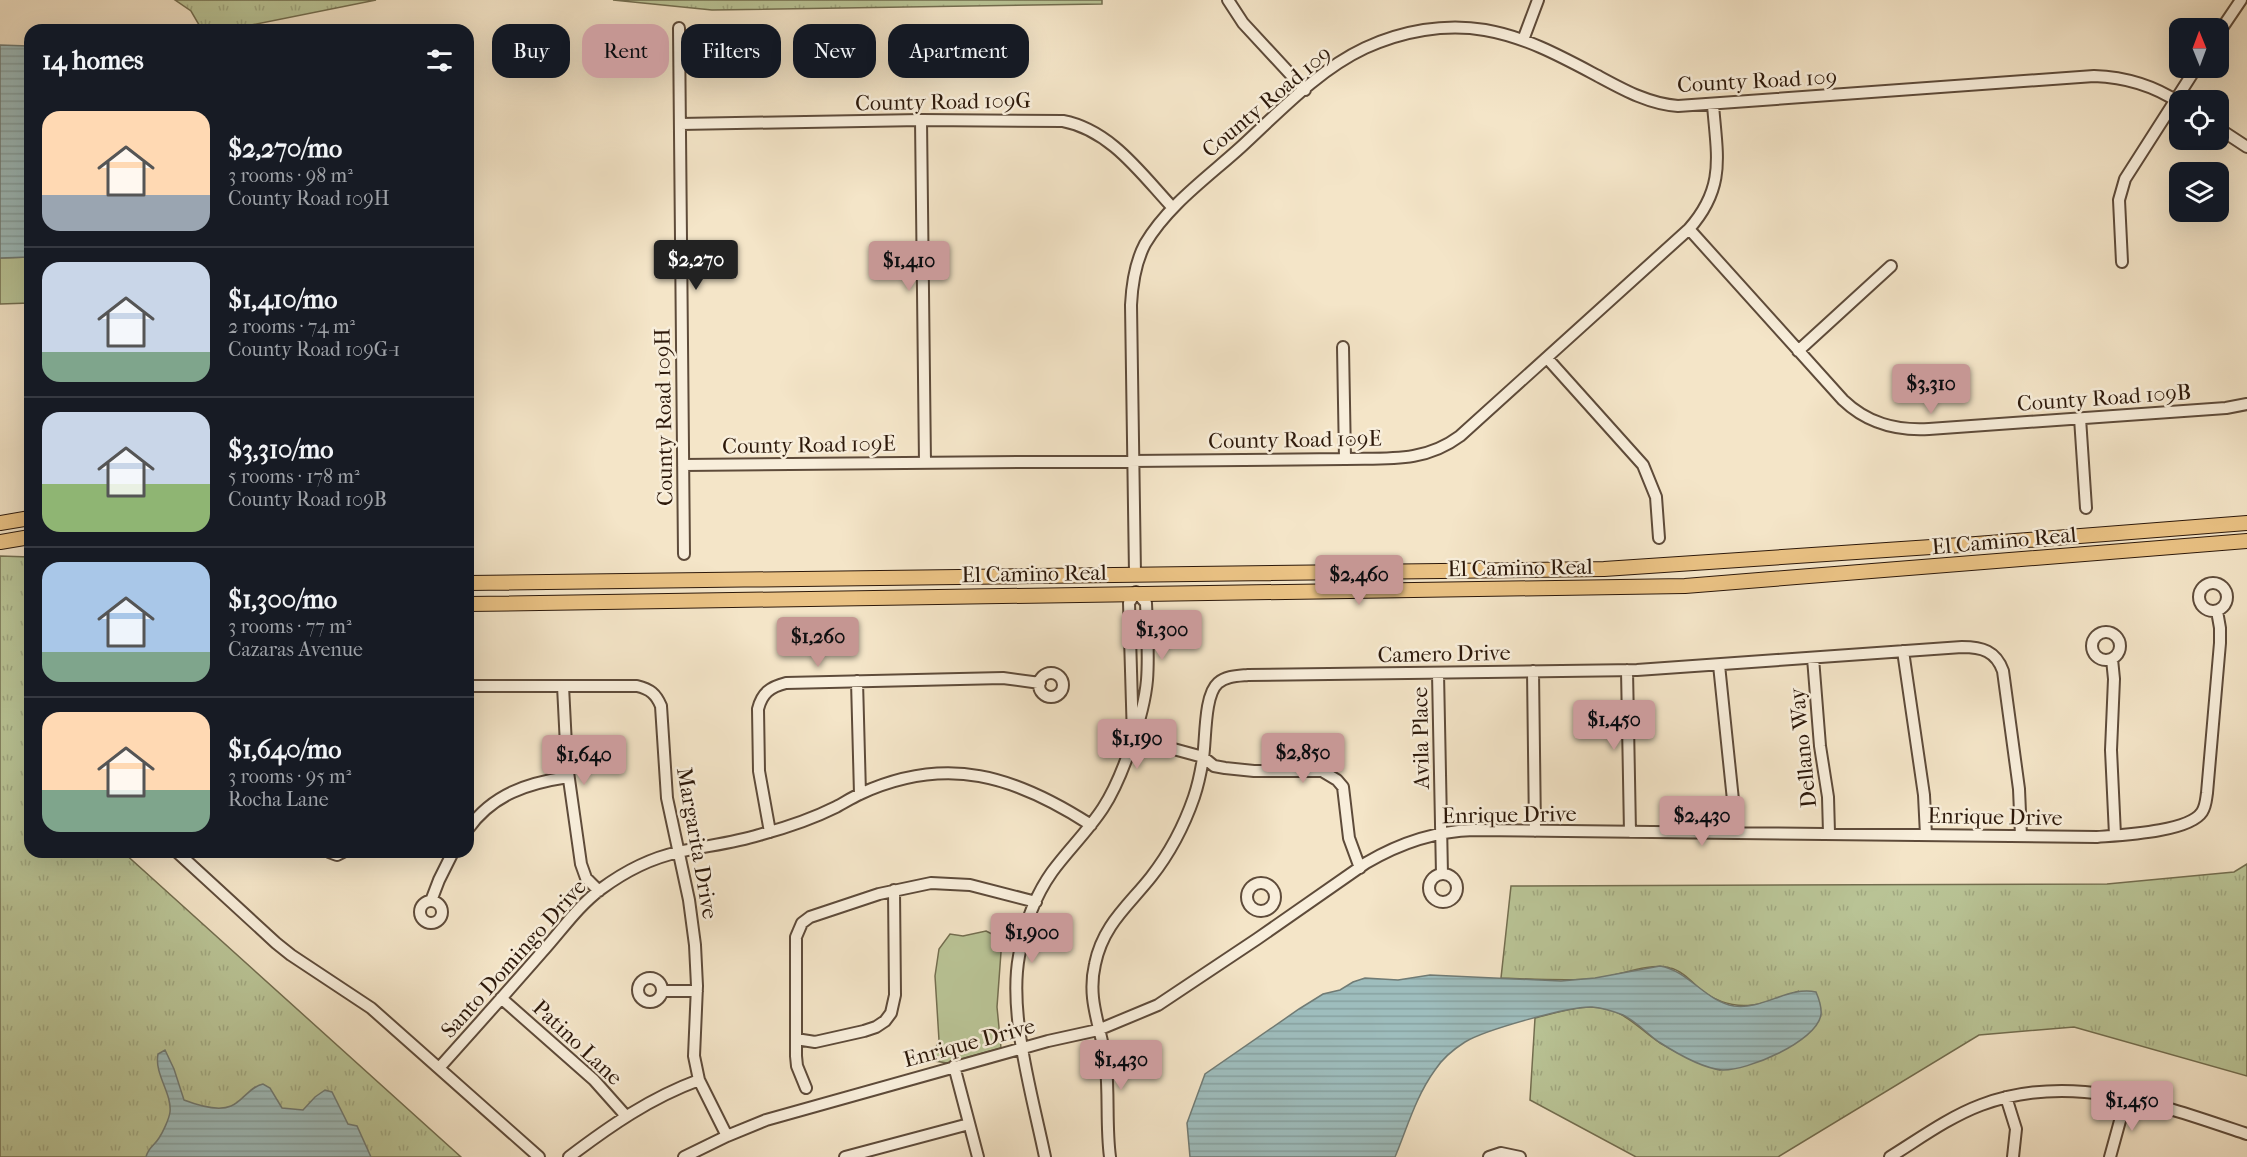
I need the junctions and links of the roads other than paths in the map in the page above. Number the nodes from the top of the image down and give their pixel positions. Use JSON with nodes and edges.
{"nodes":[{"id":1,"x":1228,"y":0,"type":"edge"},
{"id":2,"x":1538,"y":0,"type":"edge"},
{"id":3,"x":2241,"y":0,"type":"edge"},
{"id":4,"x":2229,"y":18,"type":"edge"},
{"id":5,"x":679,"y":28,"type":"dead end"},
{"id":6,"x":1523,"y":40,"type":"junction"},
{"id":7,"x":1305,"y":90,"type":"junction"},
{"id":8,"x":2169,"y":97,"type":"edge"},
{"id":9,"x":1713,"y":105,"type":"junction"},
{"id":10,"x":2169,"y":113,"type":"edge"},
{"id":11,"x":921,"y":120,"type":"junction"},
{"id":12,"x":680,"y":124,"type":"junction"},
{"id":13,"x":2229,"y":136,"type":"edge"},
{"id":14,"x":2247,"y":147,"type":"edge"},
{"id":15,"x":1173,"y":208,"type":"junction"},
{"id":16,"x":1689,"y":229,"type":"junction"},
{"id":17,"x":2122,"y":262,"type":"dead end"},
{"id":18,"x":1892,"y":266,"type":"dead end"},
{"id":19,"x":1343,"y":347,"type":"dead end"},
{"id":20,"x":1798,"y":351,"type":"junction"},
{"id":21,"x":1547,"y":358,"type":"junction"},
{"id":22,"x":2247,"y":404,"type":"edge"},
{"id":23,"x":2080,"y":418,"type":"junction"},
{"id":24,"x":1345,"y":459,"type":"junction"},
{"id":25,"x":1132,"y":460,"type":"junction"},
{"id":26,"x":925,"y":463,"type":"junction"},
{"id":27,"x":683,"y":465,"type":"junction"},
{"id":28,"x":2086,"y":508,"type":"dead end"},
{"id":29,"x":24,"y":519,"type":"edge"},
{"id":30,"x":0,"y":523,"type":"edge"},
{"id":31,"x":2247,"y":523,"type":"edge"},
{"id":32,"x":24,"y":538,"type":"edge"},
{"id":33,"x":1659,"y":538,"type":"dead end"},
{"id":34,"x":2247,"y":541,"type":"edge"},
{"id":35,"x":0,"y":542,"type":"edge"},
{"id":36,"x":684,"y":554,"type":"dead end"},
{"id":37,"x":1135,"y":574,"type":"junction"},
{"id":38,"x":474,"y":583,"type":"edge"},
{"id":39,"x":1136,"y":592,"type":"junction"},
{"id":40,"x":474,"y":604,"type":"edge"},
{"id":41,"x":2217,"y":611,"type":"dead end"},
{"id":42,"x":1903,"y":651,"type":"junction"},
{"id":43,"x":1813,"y":658,"type":"junction"},
{"id":44,"x":2112,"y":659,"type":"dead end"},
{"id":45,"x":1719,"y":665,"type":"junction"},
{"id":46,"x":1627,"y":670,"type":"junction"},
{"id":47,"x":1533,"y":671,"type":"junction"},
{"id":48,"x":1438,"y":673,"type":"junction"},
{"id":49,"x":857,"y":681,"type":"junction"},
{"id":50,"x":1040,"y":683,"type":"dead end"},
{"id":51,"x":563,"y":686,"type":"junction"},
{"id":52,"x":474,"y":687,"type":"edge"},
{"id":53,"x":1132,"y":738,"type":"junction"},
{"id":54,"x":1203,"y":757,"type":"junction"},
{"id":55,"x":568,"y":777,"type":"junction"},
{"id":56,"x":860,"y":794,"type":"junction"},
{"id":57,"x":474,"y":821,"type":"edge"},
{"id":58,"x":1091,"y":825,"type":"junction"},
{"id":59,"x":1535,"y":831,"type":"junction"},
{"id":60,"x":770,"y":832,"type":"junction"},
{"id":61,"x":1630,"y":832,"type":"junction"},
{"id":62,"x":1733,"y":832,"type":"junction"},
{"id":63,"x":1442,"y":833,"type":"junction"},
{"id":64,"x":1829,"y":833,"type":"junction"},
{"id":65,"x":1926,"y":835,"type":"junction"},
{"id":66,"x":2021,"y":836,"type":"junction"},
{"id":67,"x":2115,"y":836,"type":"junction"},
{"id":68,"x":678,"y":852,"type":"junction"},
{"id":69,"x":186,"y":858,"type":"edge"},
{"id":70,"x":450,"y":858,"type":"edge"},
{"id":71,"x":1360,"y":868,"type":"junction"},
{"id":72,"x":1442,"y":874,"type":"dead end"},
{"id":73,"x":894,"y":890,"type":"junction"},
{"id":74,"x":599,"y":891,"type":"junction"},
{"id":75,"x":431,"y":901,"type":"dead end"},
{"id":76,"x":1036,"y":902,"type":"junction"},
{"id":77,"x":1269,"y":908,"type":"dead end"},
{"id":78,"x":1280,"y":923,"type":"junction"},
{"id":79,"x":662,"y":992,"type":"dead end"},
{"id":80,"x":697,"y":992,"type":"junction"},
{"id":81,"x":501,"y":998,"type":"junction"},
{"id":82,"x":1098,"y":1030,"type":"junction"},
{"id":83,"x":796,"y":1039,"type":"junction"},
{"id":84,"x":1023,"y":1048,"type":"junction"},
{"id":85,"x":954,"y":1066,"type":"junction"},
{"id":86,"x":439,"y":1068,"type":"junction"},
{"id":87,"x":699,"y":1080,"type":"junction"},
{"id":88,"x":806,"y":1088,"type":"dead end"},
{"id":89,"x":2006,"y":1097,"type":"junction"},
{"id":90,"x":2126,"y":1099,"type":"junction"},
{"id":91,"x":626,"y":1116,"type":"junction"},
{"id":92,"x":969,"y":1124,"type":"junction"},
{"id":93,"x":2247,"y":1134,"type":"edge"},
{"id":94,"x":727,"y":1136,"type":"junction"},
{"id":95,"x":887,"y":1152,"type":"edge"},
{"id":96,"x":539,"y":1157,"type":"edge"},
{"id":97,"x":569,"y":1157,"type":"edge"},
{"id":98,"x":684,"y":1157,"type":"edge"},
{"id":99,"x":845,"y":1157,"type":"edge"},
{"id":100,"x":978,"y":1157,"type":"edge"},
{"id":101,"x":1045,"y":1157,"type":"edge"},
{"id":102,"x":1110,"y":1157,"type":"edge"},
{"id":103,"x":1489,"y":1157,"type":"edge"},
{"id":104,"x":1520,"y":1157,"type":"edge"},
{"id":105,"x":1890,"y":1157,"type":"edge"},
{"id":106,"x":2013,"y":1157,"type":"edge"},
{"id":107,"x":2110,"y":1157,"type":"edge"}],
"edges":[{"from":1,"to":7,"type":"street"},
{"from":2,"to":6,"type":"street"},
{"from":3,"to":4,"type":"street"},
{"from":5,"to":12,"type":"street","name":"County Road 109H"},
{"from":6,"to":7,"type":"street","name":"County Road 109"},
{"from":6,"to":9,"type":"street","name":"County Road 109"},
{"from":7,"to":15,"type":"street","name":"County Road 109"},
{"from":8,"to":9,"type":"street","name":"County Road 109"},
{"from":9,"to":16,"type":"street","name":"County Road 109E"},
{"from":10,"to":17,"type":"street"},
{"from":11,"to":12,"type":"street","name":"County Road 109G"},
{"from":11,"to":15,"type":"street","name":"County Road 109G"},
{"from":11,"to":26,"type":"street"},
{"from":12,"to":27,"type":"street","name":"County Road 109H"},
{"from":13,"to":14,"type":"street"},
{"from":15,"to":25,"type":"street","name":"County Road 109"},
{"from":16,"to":20,"type":"street","name":"County Road 109B"},
{"from":16,"to":21,"type":"street","name":"County Road 109E"},
{"from":18,"to":20,"type":"street"},
{"from":19,"to":24,"type":"street"},
{"from":20,"to":23,"type":"street","name":"County Road 109B"},
{"from":21,"to":24,"type":"street","name":"County Road 109E"},
{"from":21,"to":33,"type":"street"},
{"from":22,"to":23,"type":"street","name":"County Road 109B"},
{"from":23,"to":28,"type":"street"},
{"from":24,"to":25,"type":"street","name":"County Road 109E"},
{"from":25,"to":26,"type":"street","name":"County Road 109E"},
{"from":25,"to":37,"type":"street","name":"County Road 109"},
{"from":26,"to":27,"type":"street","name":"County Road 109E"},
{"from":27,"to":36,"type":"street","name":"County Road 109H"},
{"from":29,"to":30,"type":"main road"},
{"from":31,"to":37,"type":"main road","name":"El Camino Real"},
{"from":32,"to":35,"type":"main road"},
{"from":34,"to":39,"type":"main road","name":"El Camino Real"},
{"from":37,"to":38,"type":"main road","name":"El Camino Real"},
{"from":37,"to":39,"type":"main road"},
{"from":39,"to":40,"type":"main road","name":"El Camino Real"},
{"from":39,"to":53,"type":"street"},
{"from":39,"to":53,"type":"street"},
{"from":41,"to":67,"type":"street","name":"Enrique Drive"},
{"from":42,"to":43,"type":"street","name":"Camero Drive"},
{"from":42,"to":65,"type":"street"},
{"from":42,"to":66,"type":"street","name":"Camero Drive"},
{"from":43,"to":45,"type":"street","name":"Camero Drive"},
{"from":43,"to":64,"type":"street","name":"Dellano Way"},
{"from":44,"to":67,"type":"street"},
{"from":45,"to":46,"type":"street","name":"Camero Drive"},
{"from":45,"to":62,"type":"street"},
{"from":46,"to":47,"type":"street","name":"Camero Drive"},
{"from":46,"to":61,"type":"street"},
{"from":47,"to":48,"type":"street","name":"Camero Drive"},
{"from":47,"to":59,"type":"street"},
{"from":48,"to":54,"type":"street","name":"Camero Drive"},
{"from":48,"to":63,"type":"street","name":"Avila Place"},
{"from":49,"to":50,"type":"street"},
{"from":49,"to":56,"type":"street"},
{"from":49,"to":60,"type":"street"},
{"from":51,"to":52,"type":"street","name":"Margarita Drive"},
{"from":51,"to":55,"type":"street"},
{"from":51,"to":68,"type":"street","name":"Margarita Drive"},
{"from":53,"to":54,"type":"street"},
{"from":53,"to":58,"type":"street"},
{"from":54,"to":71,"type":"street"},
{"from":54,"to":82,"type":"street","name":"Camero Drive"},
{"from":55,"to":57,"type":"street"},
{"from":55,"to":74,"type":"street"},
{"from":56,"to":58,"type":"street","name":"Santo Domingo Drive"},
{"from":56,"to":60,"type":"street","name":"Santo Domingo Drive"},
{"from":58,"to":76,"type":"street"},
{"from":59,"to":61,"type":"street","name":"Enrique Drive"},
{"from":59,"to":63,"type":"street","name":"Enrique Drive"},
{"from":60,"to":68,"type":"street","name":"Santo Domingo Drive"},
{"from":61,"to":62,"type":"street","name":"Enrique Drive"},
{"from":62,"to":64,"type":"street","name":"Enrique Drive"},
{"from":63,"to":71,"type":"street","name":"Enrique Drive"},
{"from":63,"to":72,"type":"street","name":"Avila Place"},
{"from":64,"to":65,"type":"street","name":"Enrique Drive"},
{"from":65,"to":66,"type":"street","name":"Enrique Drive"},
{"from":66,"to":67,"type":"street","name":"Enrique Drive"},
{"from":68,"to":74,"type":"street","name":"Santo Domingo Drive"},
{"from":68,"to":80,"type":"street","name":"Margarita Drive"},
{"from":69,"to":86,"type":"street"},
{"from":70,"to":75,"type":"street"},
{"from":71,"to":78,"type":"street","name":"Enrique Drive"},
{"from":73,"to":76,"type":"street"},
{"from":73,"to":83,"type":"street"},
{"from":73,"to":83,"type":"street"},
{"from":74,"to":81,"type":"street","name":"Santo Domingo Drive"},
{"from":76,"to":84,"type":"street"},
{"from":77,"to":78,"type":"street"},
{"from":78,"to":82,"type":"street","name":"Enrique Drive"},
{"from":79,"to":80,"type":"street"},
{"from":80,"to":87,"type":"street","name":"Margarita Drive"},
{"from":81,"to":86,"type":"street","name":"Santo Domingo Drive"},
{"from":81,"to":91,"type":"street","name":"Patino Lane"},
{"from":82,"to":84,"type":"street","name":"Enrique Drive"},
{"from":82,"to":102,"type":"street","name":"Camero Drive"},
{"from":83,"to":88,"type":"street"},
{"from":84,"to":85,"type":"street","name":"Enrique Drive"},
{"from":84,"to":101,"type":"street"},
{"from":85,"to":92,"type":"street"},
{"from":85,"to":94,"type":"street","name":"Enrique Drive"},
{"from":86,"to":96,"type":"street"},
{"from":87,"to":91,"type":"street"},
{"from":87,"to":94,"type":"street","name":"Margarita Drive"},
{"from":89,"to":90,"type":"street"},
{"from":89,"to":105,"type":"street"},
{"from":89,"to":106,"type":"street"},
{"from":90,"to":93,"type":"street"},
{"from":90,"to":107,"type":"street"},
{"from":91,"to":97,"type":"street"},
{"from":92,"to":95,"type":"street"},
{"from":92,"to":100,"type":"street"},
{"from":94,"to":98,"type":"street","name":"Enrique Drive"},
{"from":95,"to":99,"type":"street"},
{"from":103,"to":104,"type":"street"}]}
